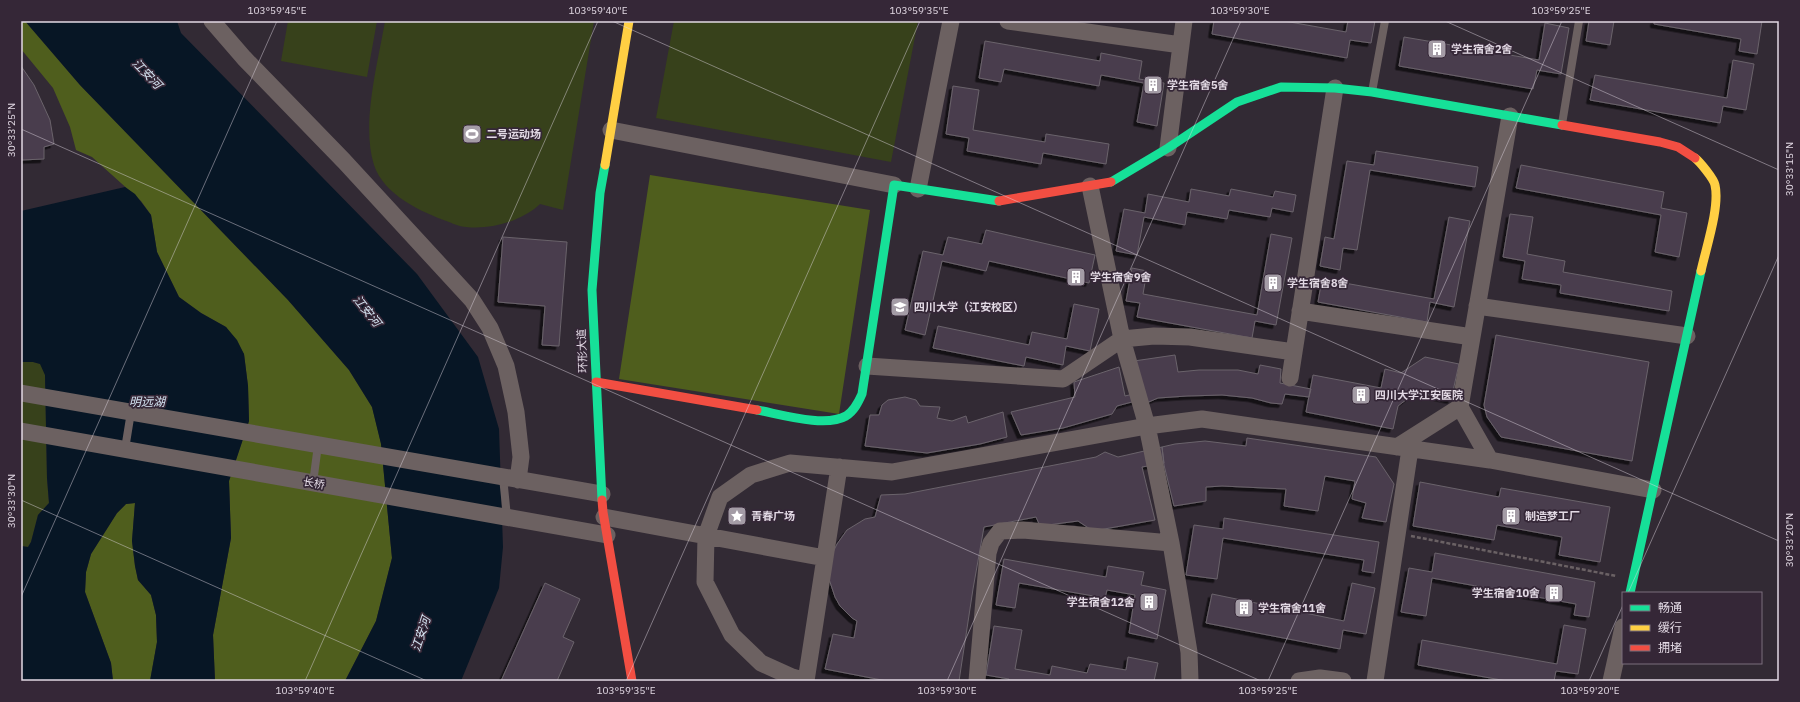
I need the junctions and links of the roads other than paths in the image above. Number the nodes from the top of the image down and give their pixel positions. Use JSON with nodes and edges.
{"nodes":[{"id":1,"x":212,"y":21,"type":"edge"},
{"id":2,"x":629,"y":21,"type":"edge"},
{"id":3,"x":951,"y":21,"type":"edge"},
{"id":4,"x":1008,"y":21,"type":"edge"},
{"id":5,"x":1184,"y":21,"type":"edge"},
{"id":6,"x":1385,"y":21,"type":"edge"},
{"id":7,"x":1579,"y":21,"type":"edge"},
{"id":8,"x":1181,"y":45,"type":"junction"},
{"id":9,"x":1335,"y":88,"type":"junction"},
{"id":10,"x":1372,"y":92,"type":"junction"},
{"id":11,"x":1510,"y":116,"type":"junction"},
{"id":12,"x":1562,"y":125,"type":"junction"},
{"id":13,"x":611,"y":130,"type":"junction"},
{"id":14,"x":1168,"y":148,"type":"junction"},
{"id":15,"x":894,"y":185,"type":"junction"},
{"id":16,"x":1090,"y":186,"type":"junction"},
{"id":17,"x":918,"y":189,"type":"junction"},
{"id":18,"x":1477,"y":306,"type":"junction"},
{"id":19,"x":1300,"y":311,"type":"junction"},
{"id":20,"x":1687,"y":336,"type":"junction"},
{"id":21,"x":1472,"y":337,"type":"junction"},
{"id":22,"x":1122,"y":339,"type":"junction"},
{"id":23,"x":1294,"y":352,"type":"junction"},
{"id":24,"x":867,"y":366,"type":"junction"},
{"id":25,"x":1290,"y":378,"type":"dead end"},
{"id":26,"x":596,"y":382,"type":"junction"},
{"id":27,"x":21,"y":393,"type":"edge"},
{"id":28,"x":1460,"y":407,"type":"junction"},
{"id":29,"x":131,"y":412,"type":"junction"},
{"id":30,"x":1147,"y":426,"type":"junction"},
{"id":31,"x":21,"y":431,"type":"edge"},
{"id":32,"x":318,"y":445,"type":"junction"},
{"id":33,"x":1404,"y":448,"type":"junction"},
{"id":34,"x":125,"y":449,"type":"junction"},
{"id":35,"x":1490,"y":460,"type":"junction"},
{"id":36,"x":839,"y":467,"type":"junction"},
{"id":37,"x":507,"y":478,"type":"junction"},
{"id":38,"x":313,"y":483,"type":"junction"},
{"id":39,"x":1653,"y":490,"type":"junction"},
{"id":40,"x":602,"y":494,"type":"junction"},
{"id":41,"x":505,"y":517,"type":"junction"},
{"id":42,"x":604,"y":517,"type":"junction"},
{"id":43,"x":607,"y":535,"type":"junction"},
{"id":44,"x":706,"y":536,"type":"junction"},
{"id":45,"x":1172,"y":543,"type":"junction"},
{"id":46,"x":825,"y":558,"type":"junction"},
{"id":47,"x":1630,"y":592,"type":"edge"},
{"id":48,"x":1622,"y":632,"type":"edge"},
{"id":49,"x":632,"y":681,"type":"edge"},
{"id":50,"x":806,"y":681,"type":"edge"},
{"id":51,"x":977,"y":681,"type":"edge"},
{"id":52,"x":1190,"y":681,"type":"edge"},
{"id":53,"x":1298,"y":681,"type":"edge"},
{"id":54,"x":1343,"y":681,"type":"edge"},
{"id":55,"x":1375,"y":681,"type":"edge"},
{"id":56,"x":1611,"y":681,"type":"edge"}],
"edges":[{"from":1,"to":37,"type":"street"},
{"from":2,"to":13,"type":"street","name":"环形大道"},
{"from":3,"to":17,"type":"street"},
{"from":4,"to":8,"type":"street"},
{"from":5,"to":8,"type":"street"},
{"from":6,"to":10,"type":"lane"},
{"from":7,"to":12,"type":"lane"},
{"from":8,"to":14,"type":"street"},
{"from":9,"to":10,"type":"street"},
{"from":9,"to":14,"type":"street"},
{"from":9,"to":19,"type":"street"},
{"from":10,"to":11,"type":"street"},
{"from":11,"to":12,"type":"street"},
{"from":11,"to":18,"type":"street"},
{"from":12,"to":20,"type":"street"},
{"from":13,"to":15,"type":"street"},
{"from":13,"to":26,"type":"street","name":"环形大道"},
{"from":14,"to":16,"type":"street"},
{"from":15,"to":17,"type":"street"},
{"from":15,"to":24,"type":"street"},
{"from":16,"to":17,"type":"street"},
{"from":16,"to":22,"type":"street"},
{"from":18,"to":20,"type":"street"},
{"from":18,"to":21,"type":"street"},
{"from":19,"to":21,"type":"street"},
{"from":19,"to":23,"type":"street"},
{"from":20,"to":39,"type":"street"},
{"from":21,"to":28,"type":"street"},
{"from":22,"to":23,"type":"street"},
{"from":22,"to":24,"type":"street"},
{"from":22,"to":30,"type":"street"},
{"from":23,"to":25,"type":"street"},
{"from":24,"to":26,"type":"street"},
{"from":26,"to":40,"type":"street","name":"环形大道"},
{"from":27,"to":29,"type":"street"},
{"from":28,"to":33,"type":"street"},
{"from":28,"to":35,"type":"street"},
{"from":29,"to":32,"type":"street"},
{"from":29,"to":34,"type":"lane"},
{"from":30,"to":33,"type":"street"},
{"from":30,"to":36,"type":"street"},
{"from":30,"to":45,"type":"street"},
{"from":31,"to":34,"type":"street","name":"长桥"},
{"from":32,"to":37,"type":"street"},
{"from":32,"to":38,"type":"lane"},
{"from":33,"to":35,"type":"street"},
{"from":33,"to":55,"type":"street"},
{"from":34,"to":38,"type":"street","name":"长桥"},
{"from":35,"to":39,"type":"street"},
{"from":36,"to":44,"type":"street"},
{"from":36,"to":46,"type":"street"},
{"from":37,"to":40,"type":"street"},
{"from":37,"to":41,"type":"lane"},
{"from":38,"to":41,"type":"street","name":"长桥"},
{"from":39,"to":47,"type":"street"},
{"from":40,"to":42,"type":"street","name":"环形大道"},
{"from":41,"to":43,"type":"street","name":"长桥"},
{"from":42,"to":43,"type":"street","name":"环形大道"},
{"from":42,"to":44,"type":"street"},
{"from":43,"to":49,"type":"street","name":"环形大道"},
{"from":44,"to":46,"type":"street"},
{"from":44,"to":50,"type":"street"},
{"from":45,"to":51,"type":"street"},
{"from":45,"to":52,"type":"street"},
{"from":46,"to":50,"type":"street"},
{"from":48,"to":56,"type":"street"},
{"from":53,"to":54,"type":"street"}]}
